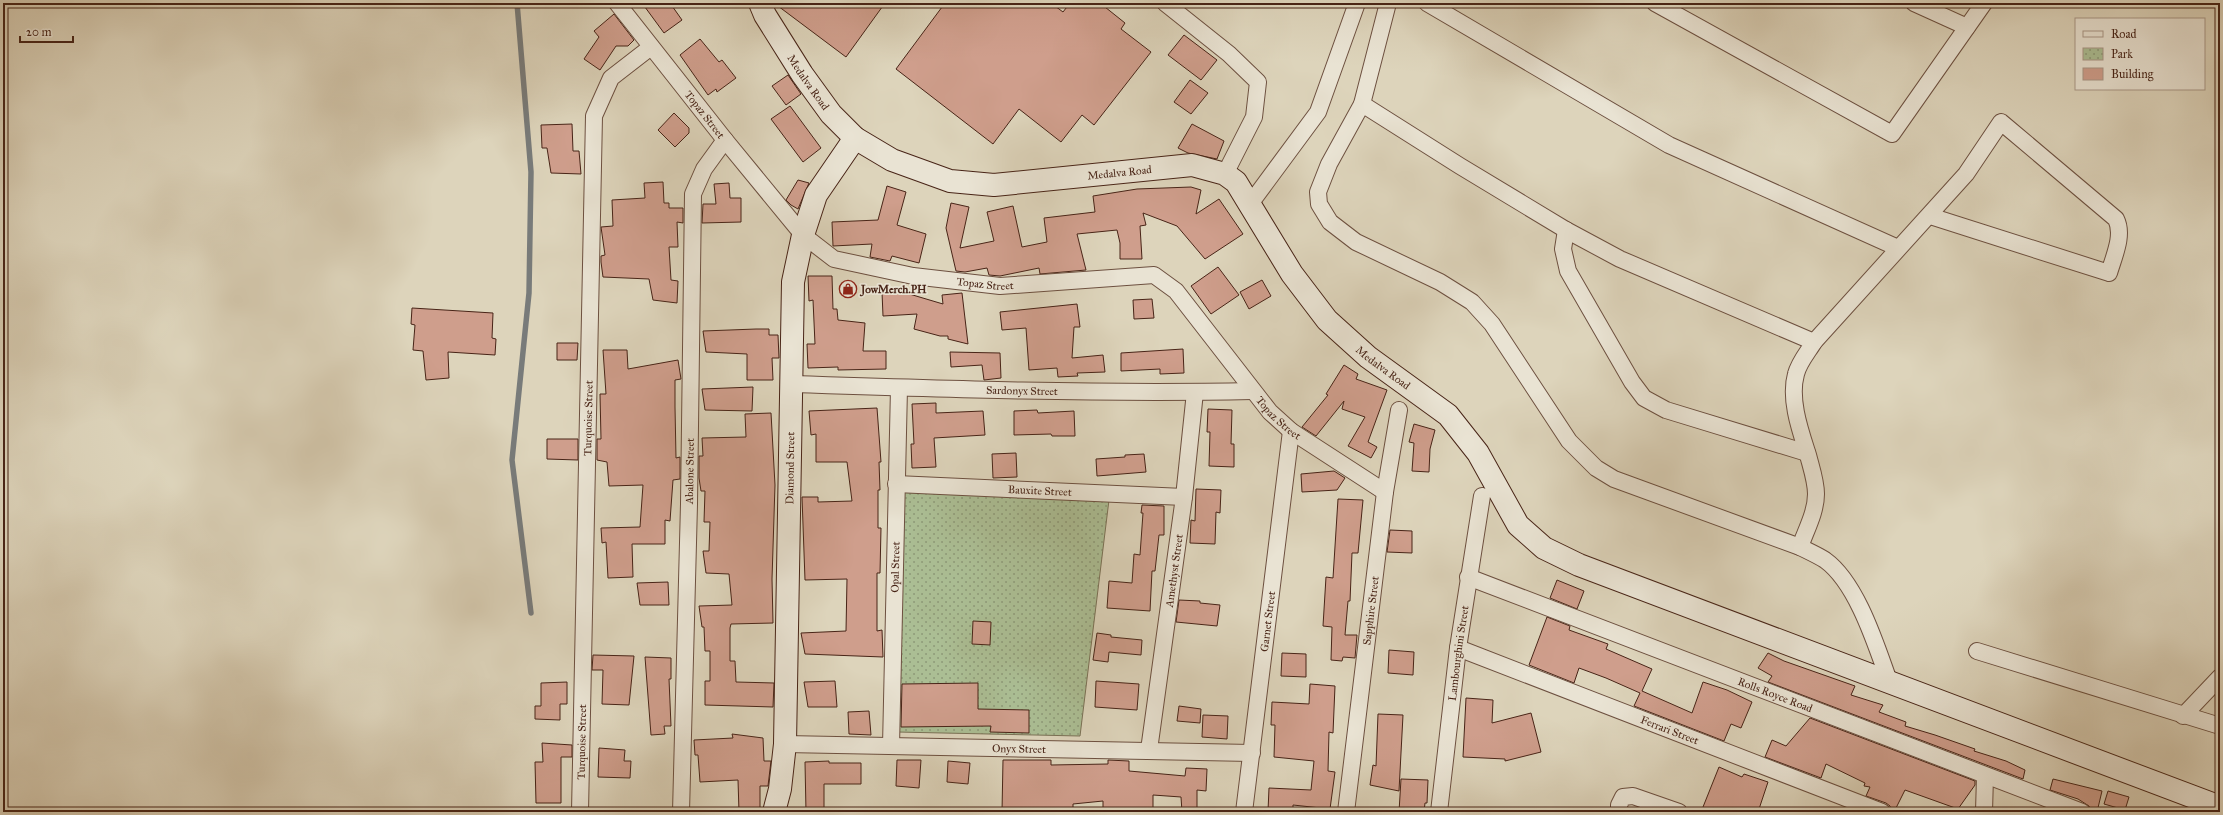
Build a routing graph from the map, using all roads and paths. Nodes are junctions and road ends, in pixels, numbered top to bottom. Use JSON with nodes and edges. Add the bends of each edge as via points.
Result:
{"nodes":[{"id":1,"x":617,"y":3,"type":"edge"},
{"id":2,"x":760,"y":3,"type":"edge"},
{"id":3,"x":1165,"y":3,"type":"edge"},
{"id":4,"x":1357,"y":3,"type":"edge"},
{"id":5,"x":1388,"y":3,"type":"edge"},
{"id":6,"x":1427,"y":3,"type":"edge"},
{"id":7,"x":1655,"y":3,"type":"edge"},
{"id":8,"x":1914,"y":3,"type":"edge"},
{"id":9,"x":1984,"y":3,"type":"edge"},
{"id":10,"x":1966,"y":28,"type":"junction"},
{"id":11,"x":651,"y":47,"type":"junction"},
{"id":12,"x":1362,"y":104,"type":"junction"},
{"id":13,"x":854,"y":138,"type":"junction"},
{"id":14,"x":725,"y":140,"type":"junction"},
{"id":15,"x":1225,"y":174,"type":"junction"},
{"id":16,"x":1250,"y":204,"type":"junction"},
{"id":17,"x":1930,"y":216,"type":"junction"},
{"id":18,"x":1566,"y":230,"type":"junction"},
{"id":19,"x":803,"y":235,"type":"junction"},
{"id":20,"x":1898,"y":248,"type":"junction"},
{"id":21,"x":1814,"y":342,"type":"junction"},
{"id":22,"x":792,"y":384,"type":"junction"},
{"id":23,"x":898,"y":388,"type":"junction"},
{"id":24,"x":1252,"y":390,"type":"junction"},
{"id":25,"x":1195,"y":392,"type":"junction"},
{"id":26,"x":1399,"y":410,"type":"dead end"},
{"id":27,"x":1291,"y":430,"type":"junction"},
{"id":28,"x":1807,"y":453,"type":"junction"},
{"id":29,"x":896,"y":484,"type":"junction"},
{"id":30,"x":1385,"y":492,"type":"junction"},
{"id":31,"x":1482,"y":496,"type":"dead end"},
{"id":32,"x":1184,"y":497,"type":"junction"},
{"id":33,"x":1800,"y":547,"type":"junction"},
{"id":34,"x":1468,"y":577,"type":"junction"},
{"id":35,"x":1458,"y":648,"type":"junction"},
{"id":36,"x":1977,"y":651,"type":"dead end"},
{"id":37,"x":2220,"y":677,"type":"edge"},
{"id":38,"x":1889,"y":681,"type":"junction"},
{"id":39,"x":2183,"y":716,"type":"junction"},
{"id":40,"x":2220,"y":726,"type":"edge"},
{"id":41,"x":785,"y":744,"type":"junction"},
{"id":42,"x":891,"y":746,"type":"junction"},
{"id":43,"x":1149,"y":750,"type":"junction"},
{"id":44,"x":1252,"y":753,"type":"junction"},
{"id":45,"x":1986,"y":776,"type":"junction"},
{"id":46,"x":2220,"y":807,"type":"edge"},
{"id":47,"x":580,"y":812,"type":"edge"},
{"id":48,"x":681,"y":812,"type":"edge"},
{"id":49,"x":774,"y":812,"type":"edge"},
{"id":50,"x":1244,"y":812,"type":"edge"},
{"id":51,"x":1346,"y":812,"type":"edge"},
{"id":52,"x":1439,"y":812,"type":"edge"},
{"id":53,"x":1619,"y":812,"type":"edge"},
{"id":54,"x":1679,"y":812,"type":"edge"},
{"id":55,"x":1882,"y":812,"type":"edge"},
{"id":56,"x":1984,"y":812,"type":"edge"},
{"id":57,"x":2082,"y":812,"type":"edge"}],
"edges":[{"from":1,"to":11,"type":"street","name":"Topaz Street"},
{"from":2,"to":13,"type":"street","name":"Medalva Road","via":[[802,74],[831,114]]},
{"from":3,"to":15,"type":"street","via":[[1229,54],[1258,82],[1254,117]]},
{"from":4,"to":16,"type":"street","via":[[1318,112]]},
{"from":5,"to":12,"type":"street"},
{"from":6,"to":20,"type":"street","via":[[1669,145]]},
{"from":7,"to":10,"type":"street","via":[[1892,134]]},
{"from":8,"to":10,"type":"street"},
{"from":9,"to":10,"type":"street"},
{"from":11,"to":14,"type":"street","name":"Topaz Street"},
{"from":11,"to":47,"type":"street","name":"Turquoise Street","via":[[611,78],[594,116]]},
{"from":12,"to":18,"type":"street"},
{"from":12,"to":33,"type":"street","via":[[1329,164],[1318,192],[1319,204],[1330,222],[1356,242],[1440,282],[1472,302],[1492,324],[1569,441],[1596,468],[1614,479]]},
{"from":13,"to":15,"type":"street","name":"Medalva Road","via":[[892,160],[950,181],[994,185],[1192,165]]},
{"from":13,"to":19,"type":"street","name":"Diamond Street","via":[[816,194]]},
{"from":14,"to":19,"type":"street","name":"Topaz Street"},
{"from":14,"to":48,"type":"street","name":"Abalone Street","via":[[704,169],[692,194],[689,504]]},
{"from":15,"to":16,"type":"street","name":"Medalva Road","via":[[1236,182]]},
{"from":16,"to":38,"type":"street","name":"Medalva Road","via":[[1292,274],[1327,320],[1368,357],[1448,415],[1478,453],[1518,525],[1544,548],[1579,565]]},
{"from":17,"to":17,"type":"street","via":[[1966,174],[2001,122],[2116,219],[2120,226],[2118,246],[2109,273]]},
{"from":17,"to":20,"type":"street"},
{"from":18,"to":21,"type":"street","via":[[1620,259]]},
{"from":18,"to":28,"type":"street","via":[[1563,249],[1568,271],[1644,398],[1666,410]]},
{"from":19,"to":22,"type":"street","name":"Diamond Street","via":[[793,282]]},
{"from":19,"to":24,"type":"street","name":"Topaz Street","via":[[834,259],[913,276],[986,285],[1154,275],[1176,291]]},
{"from":20,"to":21,"type":"street"},
{"from":21,"to":28,"type":"street","via":[[1796,373],[1794,387],[1796,412]]},
{"from":22,"to":23,"type":"street","name":"Sardonyx Street"},
{"from":22,"to":41,"type":"street","name":"Diamond Street"},
{"from":23,"to":25,"type":"street","name":"Sardonyx Street"},
{"from":23,"to":29,"type":"street","name":"Opal Street"},
{"from":24,"to":25,"type":"street","name":"Sardonyx Street"},
{"from":24,"to":27,"type":"street","name":"Topaz Street","via":[[1270,412]]},
{"from":25,"to":32,"type":"street","name":"Amethyst Street"},
{"from":26,"to":30,"type":"street","name":"Sapphire Street"},
{"from":27,"to":30,"type":"street","name":"Topaz Street"},
{"from":27,"to":44,"type":"street","name":"Garnet Street"},
{"from":28,"to":33,"type":"street","via":[[1816,494]]},
{"from":29,"to":32,"type":"street","name":"Bauxite Street"},
{"from":29,"to":42,"type":"street","name":"Opal Street"},
{"from":30,"to":51,"type":"street","name":"Sapphire Street"},
{"from":31,"to":34,"type":"street","name":"Lambourghini Street"},
{"from":32,"to":43,"type":"street","name":"Amethyst Street"},
{"from":33,"to":38,"type":"street","via":[[1825,560],[1843,578],[1866,621]]},
{"from":34,"to":35,"type":"street","name":"Lambourghini Street"},
{"from":34,"to":45,"type":"street","name":"Rolls Royce Road"},
{"from":35,"to":52,"type":"street","name":"Lambourghini Street"},
{"from":35,"to":55,"type":"street","name":"Ferrari Street"},
{"from":36,"to":39,"type":"street"},
{"from":37,"to":39,"type":"street"},
{"from":38,"to":46,"type":"street","name":"Medalva Road"},
{"from":39,"to":40,"type":"street"},
{"from":41,"to":42,"type":"street","name":"Onyx Street"},
{"from":41,"to":49,"type":"street","name":"Diamond Street","via":[[780,789]]},
{"from":42,"to":43,"type":"street","name":"Onyx Street"},
{"from":43,"to":44,"type":"street","name":"Onyx Street"},
{"from":44,"to":50,"type":"street","name":"Garnet Street"},
{"from":45,"to":56,"type":"street"},
{"from":45,"to":57,"type":"street","name":"Rolls Royce Road"},
{"from":53,"to":54,"type":"street","via":[[1623,797],[1633,796]]}]}
